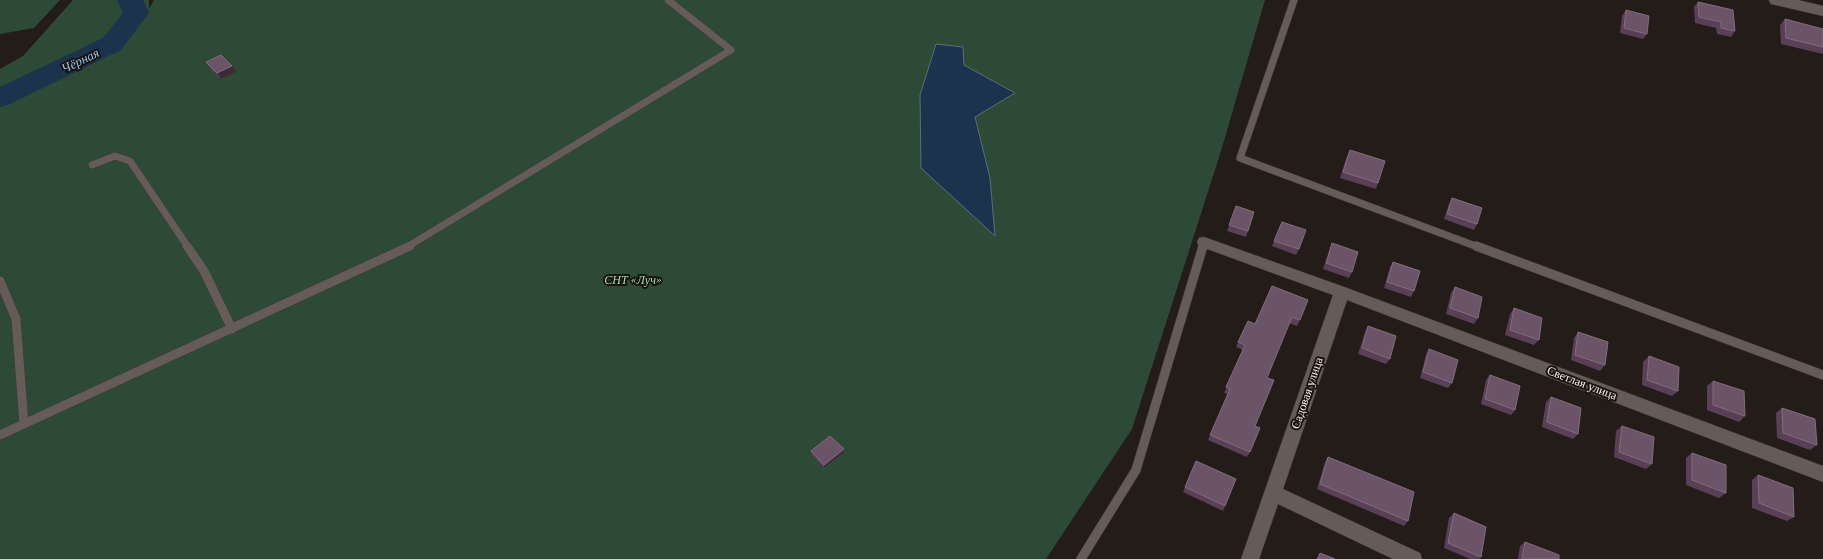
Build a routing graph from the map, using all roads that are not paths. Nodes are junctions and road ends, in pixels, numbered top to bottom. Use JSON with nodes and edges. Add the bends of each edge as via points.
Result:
{"nodes":[{"id":1,"x":668,"y":0,"type":"edge"},
{"id":2,"x":1294,"y":0,"type":"edge"},
{"id":3,"x":1777,"y":0,"type":"edge"},
{"id":4,"x":1823,"y":11,"type":"edge"},
{"id":5,"x":92,"y":165,"type":"dead end"},
{"id":6,"x":1204,"y":242,"type":"joint"},
{"id":7,"x":0,"y":281,"type":"edge"},
{"id":8,"x":1342,"y":292,"type":"junction"},
{"id":9,"x":232,"y":329,"type":"junction"},
{"id":10,"x":1823,"y":375,"type":"edge"},
{"id":11,"x":24,"y":424,"type":"junction"},
{"id":12,"x":0,"y":435,"type":"edge"},
{"id":13,"x":1823,"y":474,"type":"edge"},
{"id":14,"x":1273,"y":493,"type":"junction"},
{"id":15,"x":1082,"y":559,"type":"edge"},
{"id":16,"x":1250,"y":559,"type":"edge"},
{"id":17,"x":1414,"y":559,"type":"edge"}],
"edges":[{"from":1,"to":9,"type":"lane","via":[[731,50],[411,245]]},
{"from":2,"to":10,"type":"lane","via":[[1240,158]]},
{"from":3,"to":4,"type":"street"},
{"from":5,"to":9,"type":"lane","via":[[115,156],[130,161],[204,271]]},
{"from":6,"to":8,"type":"street","name":"Светлая улица"},
{"from":6,"to":15,"type":"lane","via":[[1136,470]]},
{"from":7,"to":11,"type":"lane","via":[[16,320]]},
{"from":8,"to":13,"type":"street","name":"Светлая улица"},
{"from":8,"to":14,"type":"street","name":"Садовая улица"},
{"from":9,"to":11,"type":"lane"},
{"from":11,"to":12,"type":"lane"},
{"from":14,"to":16,"type":"street","name":"Садовая улица"},
{"from":14,"to":17,"type":"street"}]}
